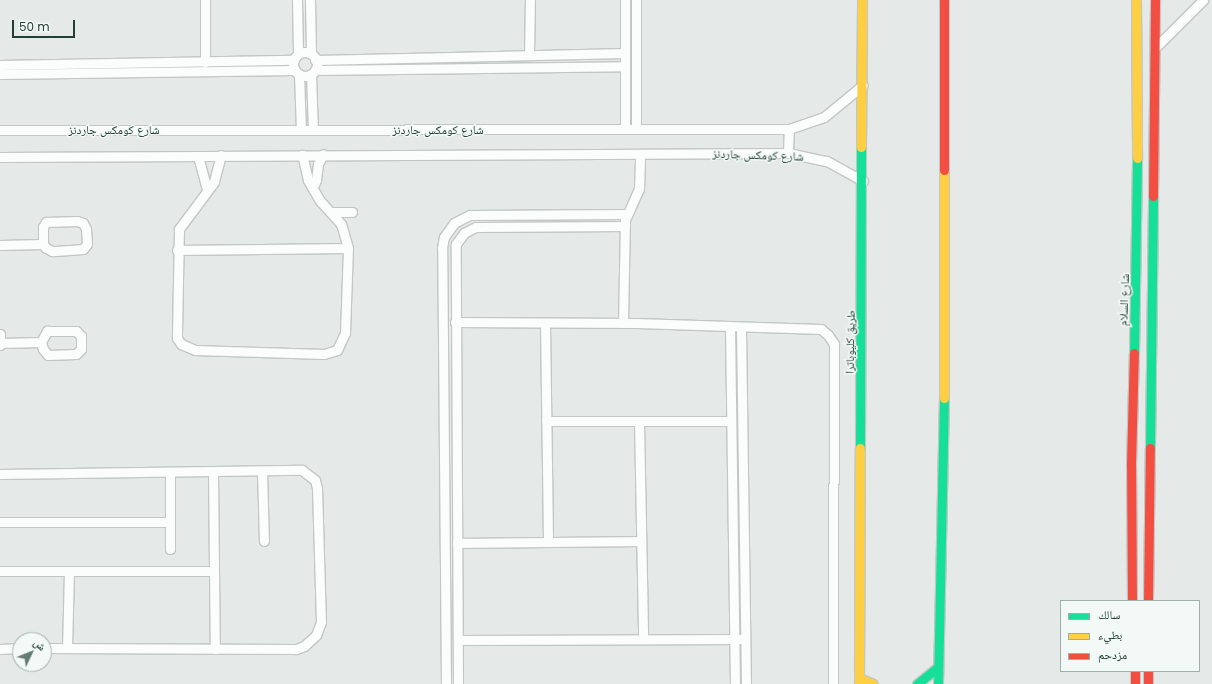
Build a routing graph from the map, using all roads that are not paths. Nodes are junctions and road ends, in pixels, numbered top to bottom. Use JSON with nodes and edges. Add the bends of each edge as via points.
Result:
{"nodes":[{"id":1,"x":205,"y":0,"type":"edge"},
{"id":2,"x":297,"y":0,"type":"edge"},
{"id":3,"x":310,"y":0,"type":"edge"},
{"id":4,"x":530,"y":0,"type":"edge"},
{"id":5,"x":625,"y":0,"type":"edge"},
{"id":6,"x":636,"y":0,"type":"edge"},
{"id":7,"x":862,"y":0,"type":"edge"},
{"id":8,"x":944,"y":0,"type":"edge"},
{"id":9,"x":1136,"y":0,"type":"edge"},
{"id":10,"x":1155,"y":0,"type":"edge"},
{"id":11,"x":1203,"y":0,"type":"edge"},
{"id":12,"x":1155,"y":48,"type":"junction"},
{"id":13,"x":625,"y":53,"type":"junction"},
{"id":14,"x":529,"y":55,"type":"junction"},
{"id":15,"x":313,"y":57,"type":"junction"},
{"id":16,"x":205,"y":62,"type":"junction"},
{"id":17,"x":0,"y":65,"type":"edge"},
{"id":18,"x":296,"y":65,"type":"junction"},
{"id":19,"x":625,"y":66,"type":"junction"},
{"id":20,"x":313,"y":72,"type":"junction"},
{"id":21,"x":0,"y":74,"type":"edge"},
{"id":22,"x":863,"y":85,"type":"junction"},
{"id":23,"x":624,"y":129,"type":"junction"},
{"id":24,"x":636,"y":129,"type":"junction"},
{"id":25,"x":789,"y":129,"type":"junction"},
{"id":26,"x":0,"y":130,"type":"edge"},
{"id":27,"x":301,"y":130,"type":"junction"},
{"id":28,"x":313,"y":130,"type":"junction"},
{"id":29,"x":788,"y":153,"type":"junction"},
{"id":30,"x":323,"y":154,"type":"junction"},
{"id":31,"x":640,"y":154,"type":"junction"},
{"id":32,"x":222,"y":155,"type":"junction"},
{"id":33,"x":302,"y":155,"type":"junction"},
{"id":34,"x":198,"y":156,"type":"junction"},
{"id":35,"x":0,"y":157,"type":"edge"},
{"id":36,"x":863,"y":181,"type":"junction"},
{"id":37,"x":312,"y":187,"type":"junction"},
{"id":38,"x":208,"y":189,"type":"junction"},
{"id":39,"x":331,"y":212,"type":"junction"},
{"id":40,"x":352,"y":212,"type":"dead end"},
{"id":41,"x":627,"y":214,"type":"junction"},
{"id":42,"x":625,"y":226,"type":"junction"},
{"id":43,"x":43,"y":244,"type":"junction"},
{"id":44,"x":0,"y":245,"type":"edge"},
{"id":45,"x":348,"y":248,"type":"junction"},
{"id":46,"x":177,"y":250,"type":"junction"},
{"id":47,"x":1137,"y":255,"type":"junction"},
{"id":48,"x":1150,"y":256,"type":"junction"},
{"id":49,"x":455,"y":322,"type":"junction"},
{"id":50,"x":545,"y":322,"type":"junction"},
{"id":51,"x":623,"y":323,"type":"junction"},
{"id":52,"x":730,"y":328,"type":"junction"},
{"id":53,"x":741,"y":328,"type":"junction"},
{"id":54,"x":0,"y":340,"type":"edge"},
{"id":55,"x":41,"y":342,"type":"dead end"},
{"id":56,"x":731,"y":409,"type":"junction"},
{"id":57,"x":742,"y":410,"type":"junction"},
{"id":58,"x":546,"y":421,"type":"junction"},
{"id":59,"x":639,"y":421,"type":"junction"},
{"id":60,"x":731,"y":421,"type":"junction"},
{"id":61,"x":262,"y":471,"type":"junction"},
{"id":62,"x":170,"y":472,"type":"junction"},
{"id":63,"x":213,"y":472,"type":"junction"},
{"id":64,"x":0,"y":474,"type":"edge"},
{"id":65,"x":0,"y":522,"type":"edge"},
{"id":66,"x":170,"y":522,"type":"junction"},
{"id":67,"x":264,"y":541,"type":"dead end"},
{"id":68,"x":641,"y":541,"type":"junction"},
{"id":69,"x":548,"y":542,"type":"junction"},
{"id":70,"x":457,"y":543,"type":"junction"},
{"id":71,"x":170,"y":549,"type":"dead end"},
{"id":72,"x":0,"y":570,"type":"edge"},
{"id":73,"x":69,"y":571,"type":"junction"},
{"id":74,"x":214,"y":571,"type":"junction"},
{"id":75,"x":1132,"y":600,"type":"edge"},
{"id":76,"x":1148,"y":600,"type":"edge"},
{"id":77,"x":643,"y":639,"type":"junction"},
{"id":78,"x":734,"y":639,"type":"junction"},
{"id":79,"x":746,"y":639,"type":"junction"},
{"id":80,"x":458,"y":640,"type":"junction"},
{"id":81,"x":12,"y":648,"type":"edge"},
{"id":82,"x":52,"y":648,"type":"edge"},
{"id":83,"x":67,"y":648,"type":"junction"},
{"id":84,"x":0,"y":649,"type":"edge"},
{"id":85,"x":216,"y":649,"type":"junction"},
{"id":86,"x":938,"y":667,"type":"junction"},
{"id":87,"x":1135,"y":672,"type":"edge"},
{"id":88,"x":1148,"y":672,"type":"edge"},
{"id":89,"x":859,"y":681,"type":"edge"},
{"id":90,"x":446,"y":684,"type":"edge"},
{"id":91,"x":458,"y":684,"type":"edge"},
{"id":92,"x":735,"y":684,"type":"edge"},
{"id":93,"x":746,"y":684,"type":"edge"},
{"id":94,"x":833,"y":684,"type":"edge"},
{"id":95,"x":873,"y":684,"type":"edge"},
{"id":96,"x":917,"y":684,"type":"edge"},
{"id":97,"x":938,"y":684,"type":"edge"},
{"id":98,"x":1135,"y":684,"type":"edge"},
{"id":99,"x":1148,"y":684,"type":"edge"}],
"edges":[{"from":1,"to":16,"type":"street"},
{"from":2,"to":18,"type":"street"},
{"from":3,"to":15,"type":"street"},
{"from":4,"to":14,"type":"street"},
{"from":5,"to":13,"type":"street"},
{"from":6,"to":24,"type":"street"},
{"from":7,"to":22,"type":"main road","name":"طريق كليوباترا"},
{"from":8,"to":86,"type":"main road","via":[[944,386]]},
{"from":9,"to":47,"type":"main road","name":"شارع السلام"},
{"from":10,"to":12,"type":"main road","name":"شارع السلام"},
{"from":11,"to":12,"type":"street"},
{"from":12,"to":48,"type":"main road","name":"شارع السلام"},
{"from":13,"to":14,"type":"street"},
{"from":13,"to":19,"type":"street"},
{"from":14,"to":15,"type":"street"},
{"from":15,"to":18,"type":"street"},
{"from":15,"to":20,"type":"street"},
{"from":16,"to":17,"type":"street"},
{"from":16,"to":18,"type":"street"},
{"from":18,"to":20,"type":"street"},
{"from":18,"to":21,"type":"street"},
{"from":18,"to":27,"type":"street"},
{"from":19,"to":20,"type":"street"},
{"from":19,"to":23,"type":"street"},
{"from":20,"to":28,"type":"street"},
{"from":22,"to":25,"type":"street","name":"شارع كومكس جاردنز","via":[[824,118]]},
{"from":22,"to":36,"type":"main road","name":"طريق كليوباترا"},
{"from":23,"to":24,"type":"street","name":"شارع كومكس جاردنز"},
{"from":23,"to":28,"type":"street","name":"شارع كومكس جاردنز"},
{"from":24,"to":25,"type":"street","name":"شارع كومكس جاردنز"},
{"from":25,"to":29,"type":"street"},
{"from":26,"to":27,"type":"street","name":"شارع كومكس جاردنز"},
{"from":27,"to":28,"type":"street","name":"شارع كومكس جاردنز"},
{"from":29,"to":31,"type":"street","name":"شارع كومكس جاردنز"},
{"from":29,"to":36,"type":"street","name":"شارع كومكس جاردنز","via":[[827,161]]},
{"from":30,"to":31,"type":"street","name":"شارع كومكس جاردنز"},
{"from":30,"to":33,"type":"street","name":"شارع كومكس جاردنز"},
{"from":30,"to":37,"type":"street"},
{"from":31,"to":41,"type":"street","via":[[639,188]]},
{"from":32,"to":33,"type":"street","name":"شارع كومكس جاردنز"},
{"from":32,"to":34,"type":"street","name":"شارع كومكس جاردنز"},
{"from":32,"to":38,"type":"street","via":[[214,182]]},
{"from":33,"to":37,"type":"street"},
{"from":34,"to":35,"type":"street","name":"شارع كومكس جاردنز"},
{"from":34,"to":38,"type":"street"},
{"from":36,"to":89,"type":"main road","name":"طريق كليوباترا","via":[[858,473]]},
{"from":37,"to":39,"type":"street","via":[[320,201]]},
{"from":38,"to":46,"type":"street","via":[[182,223]]},
{"from":39,"to":40,"type":"street"},
{"from":39,"to":45,"type":"street","via":[[341,224]]},
{"from":41,"to":42,"type":"street"},
{"from":41,"to":90,"type":"street","via":[[470,216],[454,222],[444,237],[442,248]]},
{"from":42,"to":49,"type":"street","via":[[470,229],[459,238],[454,250]]},
{"from":42,"to":51,"type":"street"},
{"from":43,"to":43,"type":"street","via":[[52,251],[81,250],[87,244],[85,226],[77,221],[46,222],[43,227]]},
{"from":43,"to":44,"type":"street"},
{"from":45,"to":46,"type":"street"},
{"from":45,"to":46,"type":"street","via":[[345,334],[337,350],[324,354],[195,350],[181,344],[175,333]]},
{"from":47,"to":48,"type":"main road"},
{"from":47,"to":75,"type":"main road","name":"شارع السلام","via":[[1131,464]]},
{"from":48,"to":76,"type":"main road","name":"شارع السلام"},
{"from":49,"to":50,"type":"street"},
{"from":49,"to":70,"type":"street"},
{"from":50,"to":51,"type":"street"},
{"from":50,"to":58,"type":"street"},
{"from":51,"to":52,"type":"street"},
{"from":52,"to":53,"type":"street"},
{"from":52,"to":56,"type":"street"},
{"from":53,"to":57,"type":"street"},
{"from":53,"to":94,"type":"street","via":[[821,329],[828,334],[834,344]]},
{"from":54,"to":55,"type":"street"},
{"from":56,"to":57,"type":"street"},
{"from":56,"to":60,"type":"street"},
{"from":57,"to":79,"type":"street"},
{"from":58,"to":59,"type":"street"},
{"from":58,"to":69,"type":"street"},
{"from":59,"to":60,"type":"street"},
{"from":59,"to":68,"type":"street"},
{"from":60,"to":78,"type":"street"},
{"from":61,"to":63,"type":"street"},
{"from":61,"to":67,"type":"street"},
{"from":61,"to":85,"type":"street","via":[[302,470],[314,480],[317,488],[320,627],[311,641],[296,649]]},
{"from":62,"to":63,"type":"street"},
{"from":62,"to":64,"type":"street"},
{"from":62,"to":66,"type":"street"},
{"from":63,"to":74,"type":"street"},
{"from":65,"to":66,"type":"street"},
{"from":66,"to":71,"type":"street"},
{"from":68,"to":69,"type":"street"},
{"from":68,"to":77,"type":"street"},
{"from":69,"to":70,"type":"street"},
{"from":70,"to":80,"type":"street"},
{"from":72,"to":73,"type":"street"},
{"from":73,"to":74,"type":"street"},
{"from":73,"to":83,"type":"street"},
{"from":74,"to":85,"type":"street"},
{"from":77,"to":78,"type":"street"},
{"from":77,"to":80,"type":"street"},
{"from":78,"to":79,"type":"street"},
{"from":78,"to":92,"type":"street"},
{"from":79,"to":93,"type":"street"},
{"from":80,"to":91,"type":"street"},
{"from":81,"to":84,"type":"street"},
{"from":82,"to":83,"type":"street"},
{"from":83,"to":85,"type":"street"},
{"from":86,"to":96,"type":"main road"},
{"from":86,"to":97,"type":"main road"},
{"from":87,"to":98,"type":"main road"},
{"from":88,"to":99,"type":"main road"},
{"from":89,"to":95,"type":"main road"}]}
